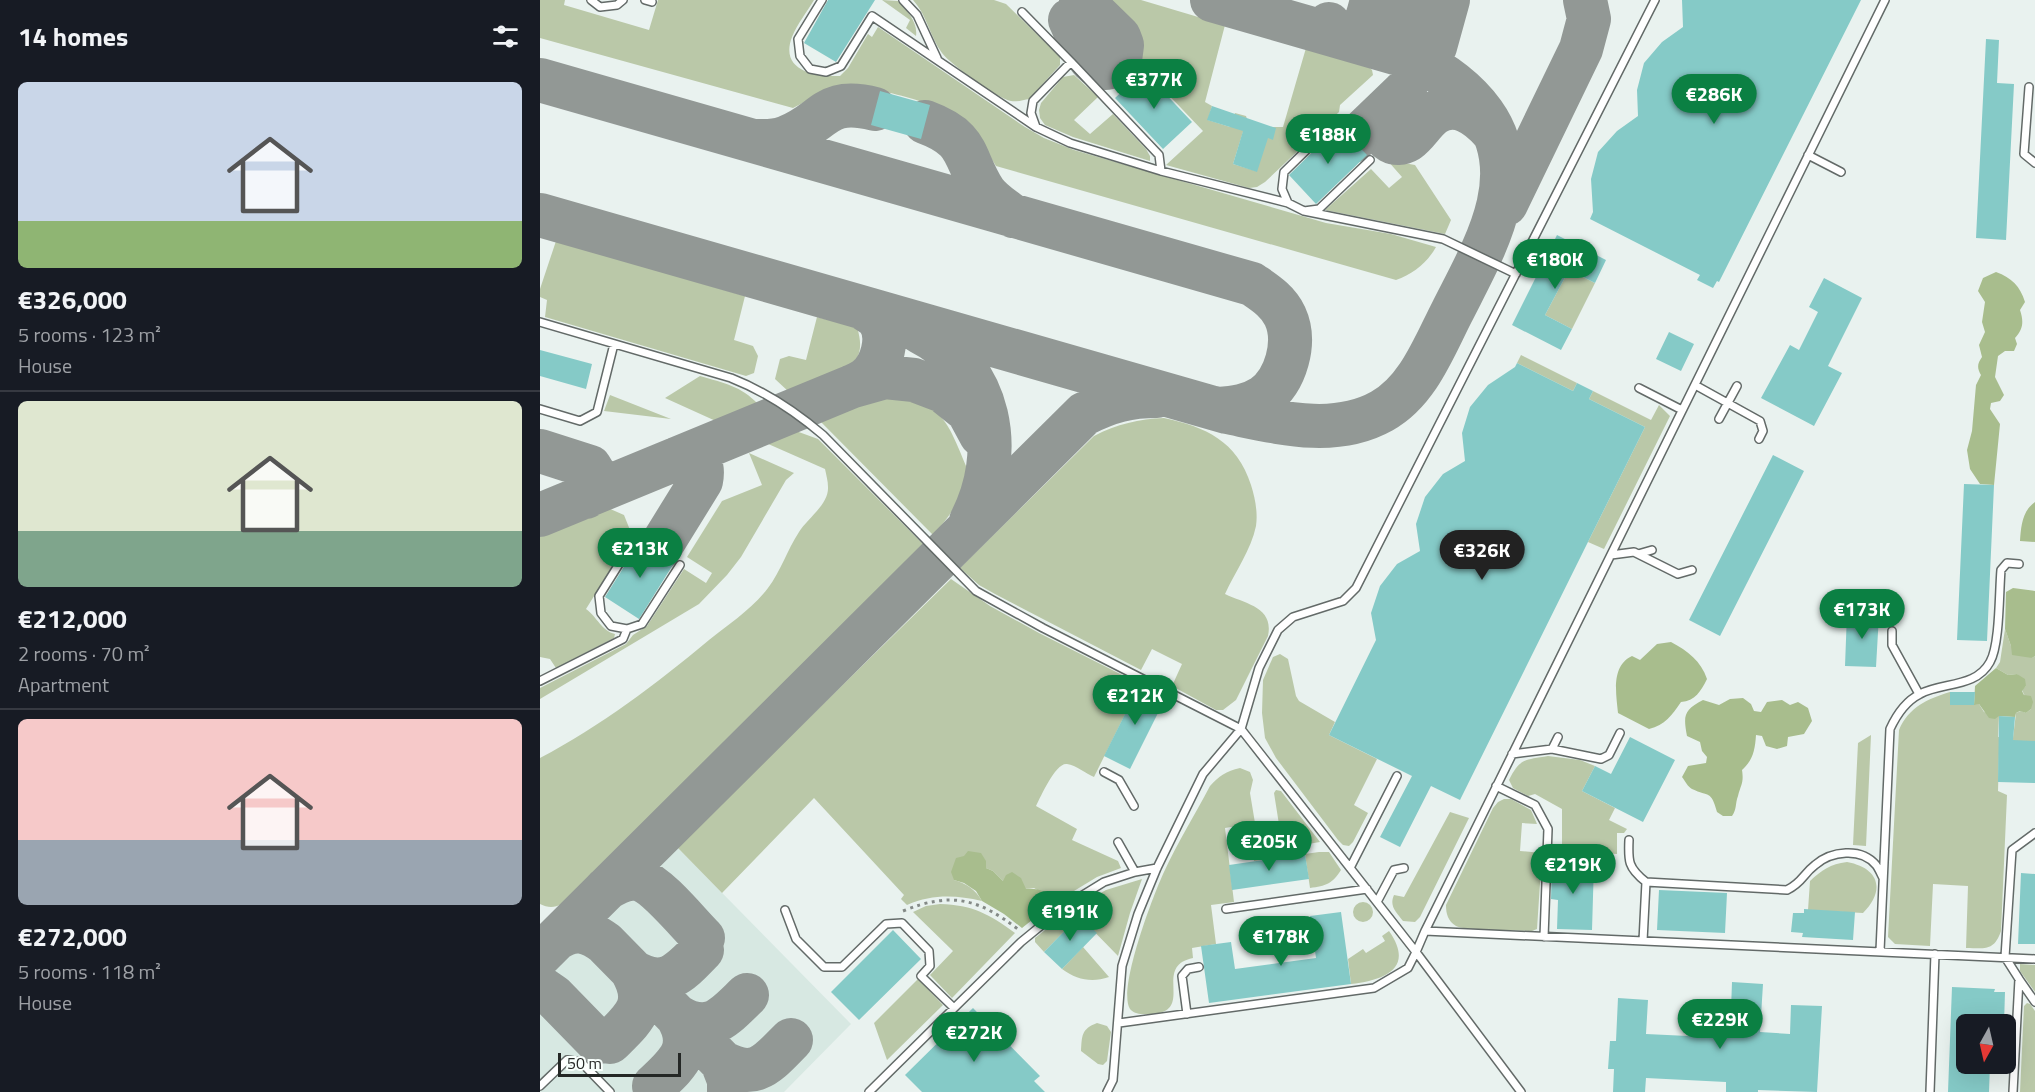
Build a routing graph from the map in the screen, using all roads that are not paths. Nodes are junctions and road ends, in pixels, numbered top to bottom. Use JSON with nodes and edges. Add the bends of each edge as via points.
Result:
{"nodes":[{"id":1,"x":591,"y":0,"type":"edge"},
{"id":2,"x":623,"y":0,"type":"edge"},
{"id":3,"x":822,"y":0,"type":"edge"},
{"id":4,"x":903,"y":0,"type":"edge"},
{"id":5,"x":1655,"y":0,"type":"edge"},
{"id":6,"x":1885,"y":0,"type":"edge"},
{"id":7,"x":1022,"y":12,"type":"dead end"},
{"id":8,"x":938,"y":61,"type":"junction"},
{"id":9,"x":1071,"y":62,"type":"junction"},
{"id":10,"x":2028,"y":87,"type":"dead end"},
{"id":11,"x":1334,"y":123,"type":"dead end"},
{"id":12,"x":1036,"y":127,"type":"junction"},
{"id":13,"x":1808,"y":156,"type":"junction"},
{"id":14,"x":1370,"y":160,"type":"dead end"},
{"id":15,"x":2035,"y":162,"type":"edge"},
{"id":16,"x":1161,"y":171,"type":"junction"},
{"id":17,"x":1841,"y":172,"type":"dead end"},
{"id":18,"x":1288,"y":203,"type":"junction"},
{"id":19,"x":1304,"y":211,"type":"junction"},
{"id":20,"x":1516,"y":274,"type":"junction"},
{"id":21,"x":540,"y":322,"type":"edge"},
{"id":22,"x":614,"y":344,"type":"junction"},
{"id":23,"x":1695,"y":385,"type":"junction"},
{"id":24,"x":1737,"y":386,"type":"dead end"},
{"id":25,"x":1639,"y":388,"type":"dead end"},
{"id":26,"x":1728,"y":403,"type":"junction"},
{"id":27,"x":540,"y":409,"type":"edge"},
{"id":28,"x":1682,"y":410,"type":"junction"},
{"id":29,"x":1719,"y":419,"type":"dead end"},
{"id":30,"x":1759,"y":438,"type":"dead end"},
{"id":31,"x":636,"y":537,"type":"dead end"},
{"id":32,"x":1652,"y":550,"type":"dead end"},
{"id":33,"x":1638,"y":554,"type":"junction"},
{"id":34,"x":1611,"y":555,"type":"junction"},
{"id":35,"x":680,"y":564,"type":"dead end"},
{"id":36,"x":2019,"y":564,"type":"dead end"},
{"id":37,"x":1692,"y":570,"type":"dead end"},
{"id":38,"x":627,"y":629,"type":"junction"},
{"id":39,"x":1892,"y":631,"type":"dead end"},
{"id":40,"x":540,"y":681,"type":"edge"},
{"id":41,"x":1919,"y":694,"type":"junction"},
{"id":42,"x":1241,"y":729,"type":"junction"},
{"id":43,"x":1620,"y":733,"type":"dead end"},
{"id":44,"x":1558,"y":737,"type":"dead end"},
{"id":45,"x":1552,"y":748,"type":"junction"},
{"id":46,"x":1512,"y":754,"type":"junction"},
{"id":47,"x":1104,"y":772,"type":"dead end"},
{"id":48,"x":1397,"y":776,"type":"dead end"},
{"id":49,"x":1496,"y":786,"type":"junction"},
{"id":50,"x":1134,"y":806,"type":"dead end"},
{"id":51,"x":2035,"y":833,"type":"edge"},
{"id":52,"x":1629,"y":840,"type":"dead end"},
{"id":53,"x":1118,"y":842,"type":"dead end"},
{"id":54,"x":1157,"y":868,"type":"junction"},
{"id":55,"x":1350,"y":868,"type":"junction"},
{"id":56,"x":1404,"y":868,"type":"dead end"},
{"id":57,"x":1134,"y":872,"type":"junction"},
{"id":58,"x":1883,"y":878,"type":"junction"},
{"id":59,"x":1646,"y":882,"type":"junction"},
{"id":60,"x":1367,"y":889,"type":"junction"},
{"id":61,"x":1377,"y":902,"type":"junction"},
{"id":62,"x":1226,"y":909,"type":"dead end"},
{"id":63,"x":785,"y":910,"type":"dead end"},
{"id":64,"x":1425,"y":931,"type":"junction"},
{"id":65,"x":1544,"y":937,"type":"junction"},
{"id":66,"x":1643,"y":941,"type":"junction"},
{"id":67,"x":1880,"y":951,"type":"junction"},
{"id":68,"x":1416,"y":952,"type":"junction"},
{"id":69,"x":1935,"y":954,"type":"junction"},
{"id":70,"x":2005,"y":957,"type":"junction"},
{"id":71,"x":2035,"y":959,"type":"edge"},
{"id":72,"x":1199,"y":967,"type":"dead end"},
{"id":73,"x":2019,"y":979,"type":"junction"},
{"id":74,"x":2035,"y":1002,"type":"edge"},
{"id":75,"x":954,"y":1008,"type":"junction"},
{"id":76,"x":1187,"y":1014,"type":"junction"},
{"id":77,"x":1119,"y":1023,"type":"junction"},
{"id":78,"x":1113,"y":1080,"type":"junction"},
{"id":79,"x":540,"y":1086,"type":"edge"},
{"id":80,"x":610,"y":1092,"type":"edge"},
{"id":81,"x":869,"y":1092,"type":"edge"},
{"id":82,"x":1107,"y":1092,"type":"edge"},
{"id":83,"x":1114,"y":1092,"type":"edge"},
{"id":84,"x":1521,"y":1092,"type":"edge"},
{"id":85,"x":1930,"y":1092,"type":"edge"},
{"id":86,"x":2013,"y":1092,"type":"edge"}],
"edges":[{"from":1,"to":2,"type":"lane","via":[[600,7],[617,5]]},
{"from":3,"to":8,"type":"lane","via":[[798,39],[800,56],[810,69],[826,72],[841,66],[872,16]]},
{"from":4,"to":8,"type":"lane","via":[[917,15]]},
{"from":5,"to":20,"type":"lane"},
{"from":6,"to":13,"type":"lane"},
{"from":7,"to":9,"type":"lane"},
{"from":8,"to":12,"type":"lane"},
{"from":9,"to":12,"type":"lane","via":[[1034,100],[1031,113]]},
{"from":9,"to":16,"type":"lane","via":[[1159,154]]},
{"from":10,"to":15,"type":"lane","via":[[2024,154]]},
{"from":11,"to":18,"type":"lane","via":[[1284,172],[1282,189]]},
{"from":12,"to":16,"type":"lane","via":[[1070,143]]},
{"from":13,"to":17,"type":"lane"},
{"from":13,"to":23,"type":"lane"},
{"from":14,"to":19,"type":"lane","via":[[1319,209]]},
{"from":16,"to":18,"type":"lane"},
{"from":18,"to":19,"type":"lane"},
{"from":19,"to":20,"type":"lane","via":[[1443,239]]},
{"from":20,"to":42,"type":"lane","via":[[1356,588],[1343,601],[1293,617],[1278,630],[1259,668]]},
{"from":21,"to":22,"type":"lane"},
{"from":22,"to":27,"type":"lane","via":[[597,412],[580,422]]},
{"from":22,"to":42,"type":"lane","via":[[751,386],[823,435],[976,591]]},
{"from":23,"to":26,"type":"lane"},
{"from":23,"to":28,"type":"lane"},
{"from":24,"to":26,"type":"lane"},
{"from":25,"to":28,"type":"lane"},
{"from":26,"to":29,"type":"lane"},
{"from":26,"to":30,"type":"lane","via":[[1760,421],[1763,430]]},
{"from":28,"to":34,"type":"lane"},
{"from":31,"to":38,"type":"lane","via":[[599,596],[601,613],[611,626]]},
{"from":32,"to":33,"type":"lane"},
{"from":33,"to":34,"type":"lane"},
{"from":33,"to":37,"type":"lane","via":[[1678,574]]},
{"from":34,"to":46,"type":"lane"},
{"from":35,"to":38,"type":"lane","via":[[642,624]]},
{"from":36,"to":41,"type":"lane","via":[[2007,563],[2001,570],[1991,662],[1978,677]]},
{"from":38,"to":40,"type":"lane","via":[[623,639]]},
{"from":39,"to":41,"type":"lane","via":[[1892,645]]},
{"from":41,"to":58,"type":"lane","via":[[1897,714],[1890,729]]},
{"from":42,"to":54,"type":"lane","via":[[1203,774]]},
{"from":42,"to":55,"type":"lane"},
{"from":43,"to":45,"type":"lane","via":[[1609,755],[1601,759]]},
{"from":44,"to":45,"type":"lane"},
{"from":45,"to":46,"type":"lane"},
{"from":46,"to":49,"type":"lane"},
{"from":47,"to":50,"type":"lane","via":[[1119,780]]},
{"from":48,"to":55,"type":"lane"},
{"from":49,"to":64,"type":"lane"},
{"from":49,"to":65,"type":"lane","via":[[1535,806],[1548,829]]},
{"from":51,"to":70,"type":"lane","via":[[2012,850]]},
{"from":52,"to":59,"type":"lane","via":[[1628,860]]},
{"from":53,"to":57,"type":"lane"},
{"from":54,"to":57,"type":"lane"},
{"from":54,"to":77,"type":"lane","via":[[1122,966]]},
{"from":55,"to":60,"type":"lane"},
{"from":56,"to":61,"type":"lane","via":[[1394,870]]},
{"from":57,"to":75,"type":"lane","via":[[1104,882],[1065,906]]},
{"from":58,"to":59,"type":"lane","via":[[1875,864],[1863,855],[1846,852],[1817,863],[1799,884],[1787,890]]},
{"from":58,"to":67,"type":"lane"},
{"from":59,"to":66,"type":"lane"},
{"from":60,"to":61,"type":"lane"},
{"from":60,"to":62,"type":"lane"},
{"from":61,"to":68,"type":"lane"},
{"from":63,"to":75,"type":"lane","via":[[796,939],[824,967],[842,967],[886,924],[902,923],[929,951],[930,966],[921,976]]},
{"from":64,"to":65,"type":"lane"},
{"from":64,"to":68,"type":"lane"},
{"from":65,"to":66,"type":"lane"},
{"from":66,"to":67,"type":"lane"},
{"from":67,"to":69,"type":"lane"},
{"from":68,"to":76,"type":"lane","via":[[1408,968],[1374,988]]},
{"from":68,"to":84,"type":"lane"},
{"from":69,"to":70,"type":"lane"},
{"from":69,"to":85,"type":"lane"},
{"from":70,"to":71,"type":"lane"},
{"from":70,"to":73,"type":"lane"},
{"from":72,"to":76,"type":"lane","via":[[1188,969],[1182,976]]},
{"from":73,"to":74,"type":"lane"},
{"from":73,"to":86,"type":"lane"},
{"from":75,"to":81,"type":"lane"},
{"from":76,"to":77,"type":"lane"},
{"from":77,"to":78,"type":"lane"},
{"from":78,"to":82,"type":"lane"},
{"from":78,"to":83,"type":"lane"},
{"from":79,"to":80,"type":"lane","via":[[567,1060],[581,1062]]}]}
